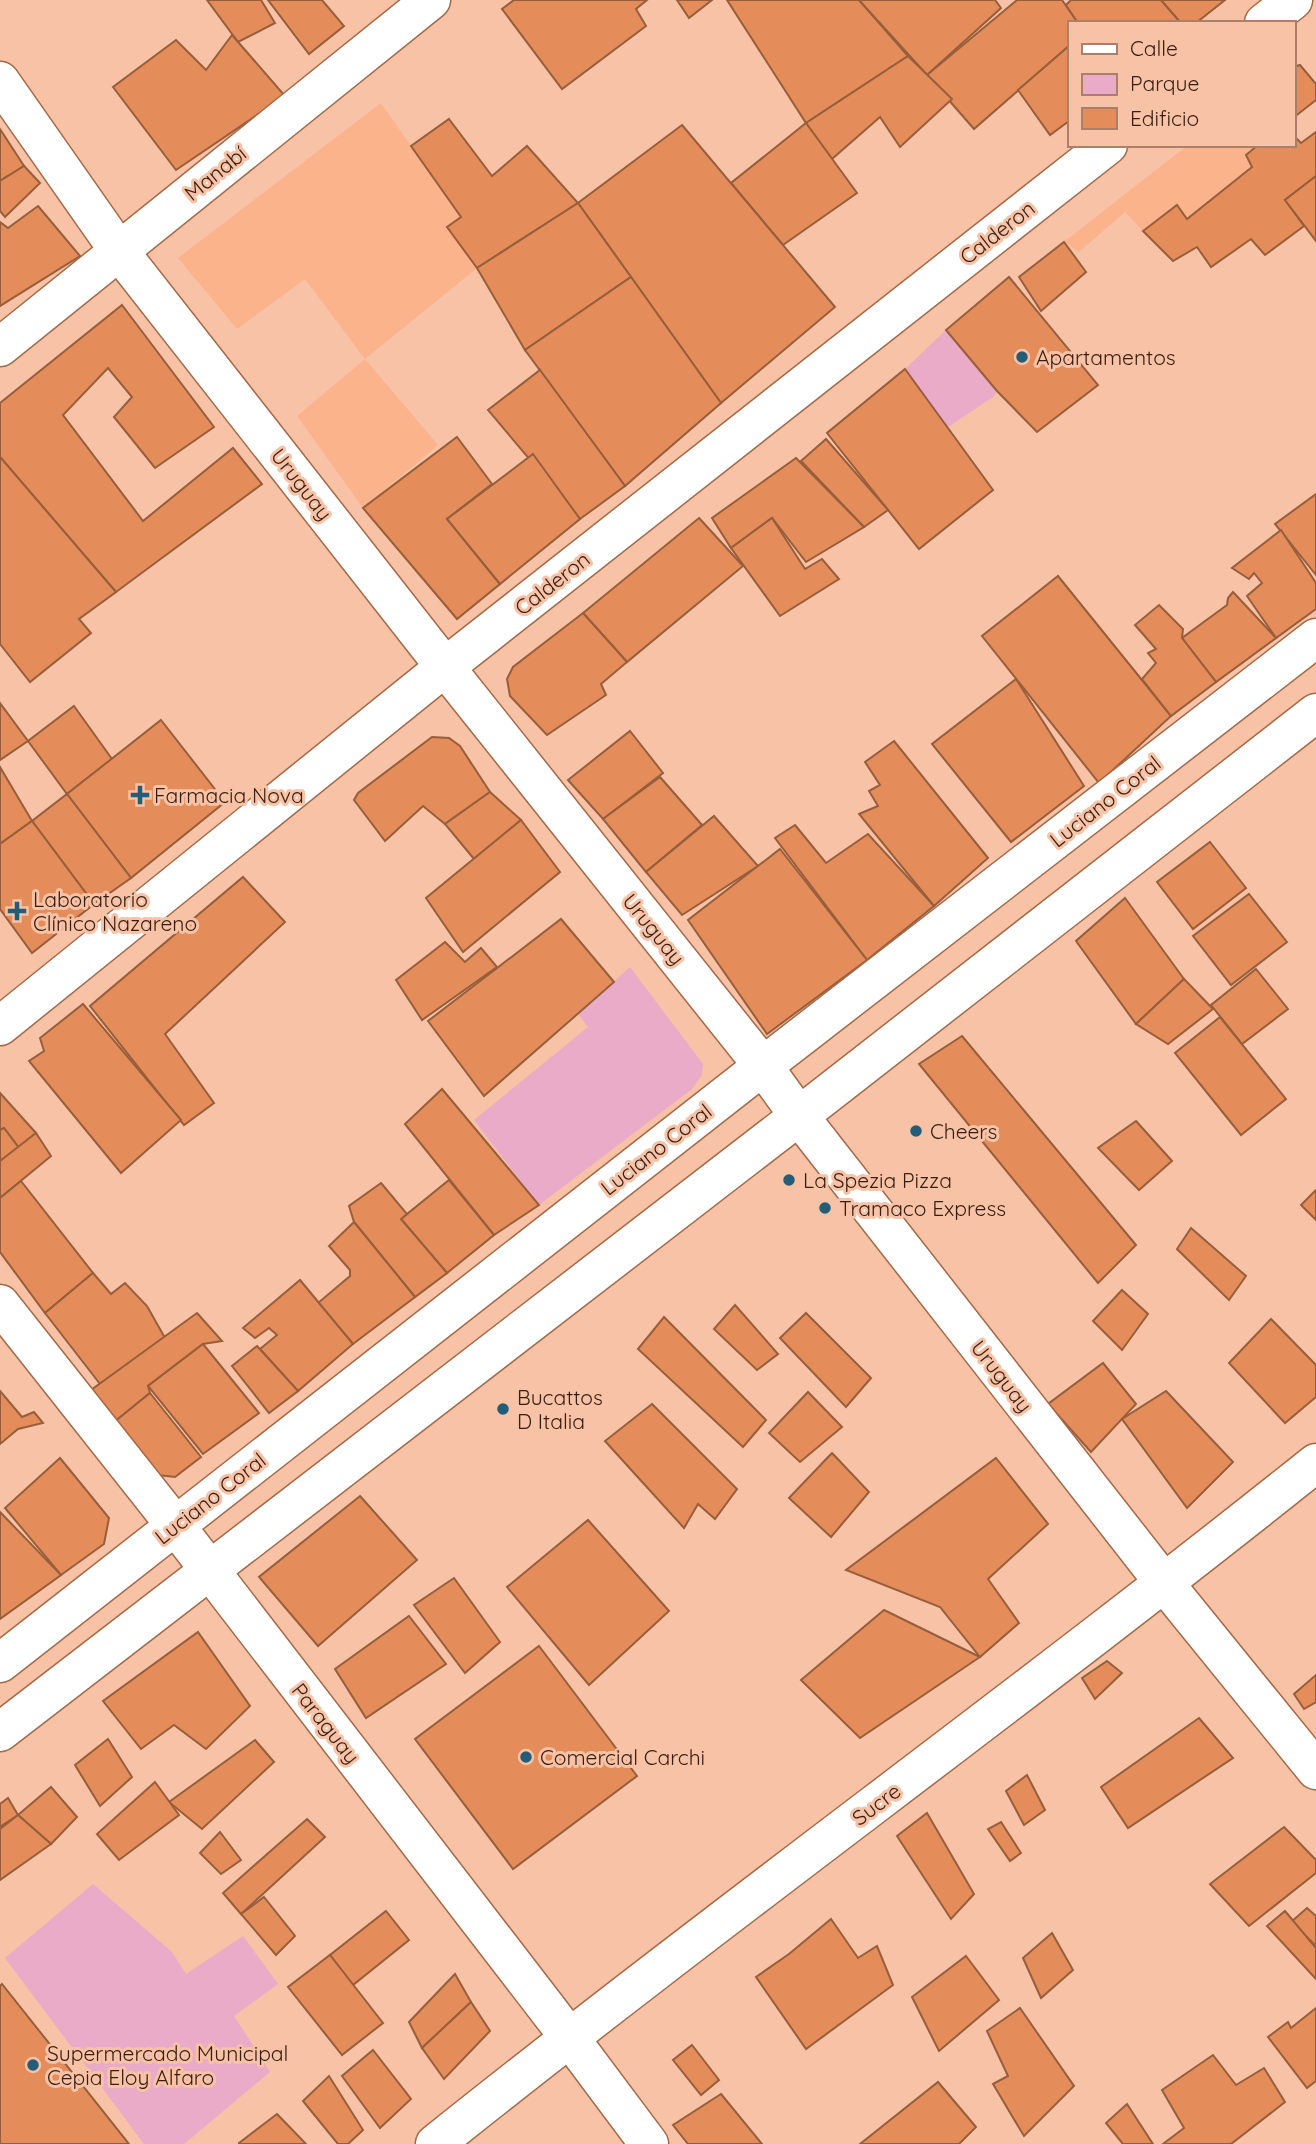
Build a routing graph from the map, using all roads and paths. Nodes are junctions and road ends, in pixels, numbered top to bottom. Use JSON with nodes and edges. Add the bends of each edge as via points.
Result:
{"nodes":[{"id":1,"x":431,"y":0,"type":"edge"},
{"id":2,"x":1293,"y":0,"type":"edge"},
{"id":3,"x":1302,"y":0,"type":"edge"},
{"id":4,"x":1316,"y":20,"type":"edge"},
{"id":5,"x":1267,"y":21,"type":"edge"},
{"id":6,"x":0,"y":80,"type":"edge"},
{"id":7,"x":1105,"y":147,"type":"edge"},
{"id":8,"x":119,"y":251,"type":"junction"},
{"id":9,"x":0,"y":347,"type":"edge"},
{"id":10,"x":1316,"y":638,"type":"edge"},
{"id":11,"x":445,"y":667,"type":"junction"},
{"id":12,"x":1316,"y":712,"type":"edge"},
{"id":13,"x":0,"y":1026,"type":"edge"},
{"id":14,"x":763,"y":1066,"type":"junction"},
{"id":15,"x":799,"y":1116,"type":"junction"},
{"id":16,"x":0,"y":1304,"type":"edge"},
{"id":17,"x":1316,"y":1463,"type":"edge"},
{"id":18,"x":175,"y":1525,"type":"junction"},
{"id":19,"x":208,"y":1570,"type":"junction"},
{"id":20,"x":1165,"y":1584,"type":"junction"},
{"id":21,"x":0,"y":1663,"type":"edge"},
{"id":22,"x":0,"y":1732,"type":"edge"},
{"id":23,"x":1316,"y":1770,"type":"edge"},
{"id":24,"x":569,"y":2037,"type":"junction"},
{"id":25,"x":435,"y":2144,"type":"edge"},
{"id":26,"x":649,"y":2144,"type":"edge"}],
"edges":[{"from":1,"to":8,"type":"street","name":"Manabí"},
{"from":2,"to":5,"type":"street"},
{"from":3,"to":4,"type":"street"},
{"from":6,"to":8,"type":"street","name":"Uruguay"},
{"from":7,"to":11,"type":"street","name":"Calderon"},
{"from":8,"to":9,"type":"street","name":"Manabí"},
{"from":8,"to":11,"type":"street","name":"Uruguay"},
{"from":10,"to":14,"type":"street","name":"Luciano Coral"},
{"from":11,"to":13,"type":"street","name":"Calderon"},
{"from":11,"to":14,"type":"street","name":"Uruguay"},
{"from":12,"to":15,"type":"street"},
{"from":14,"to":15,"type":"street","name":"Uruguay"},
{"from":14,"to":18,"type":"street","name":"Luciano Coral"},
{"from":15,"to":19,"type":"street"},
{"from":15,"to":20,"type":"street","name":"Uruguay"},
{"from":16,"to":18,"type":"street","name":"Paraguay"},
{"from":17,"to":20,"type":"street","name":"Sucre"},
{"from":18,"to":19,"type":"street","name":"Paraguay"},
{"from":18,"to":21,"type":"street","name":"Luciano Coral"},
{"from":19,"to":22,"type":"street"},
{"from":19,"to":24,"type":"street","name":"Paraguay"},
{"from":20,"to":23,"type":"street","name":"Uruguay"},
{"from":20,"to":24,"type":"street","name":"Sucre"},
{"from":24,"to":25,"type":"street","name":"Sucre"},
{"from":24,"to":26,"type":"street","name":"Paraguay"}]}
